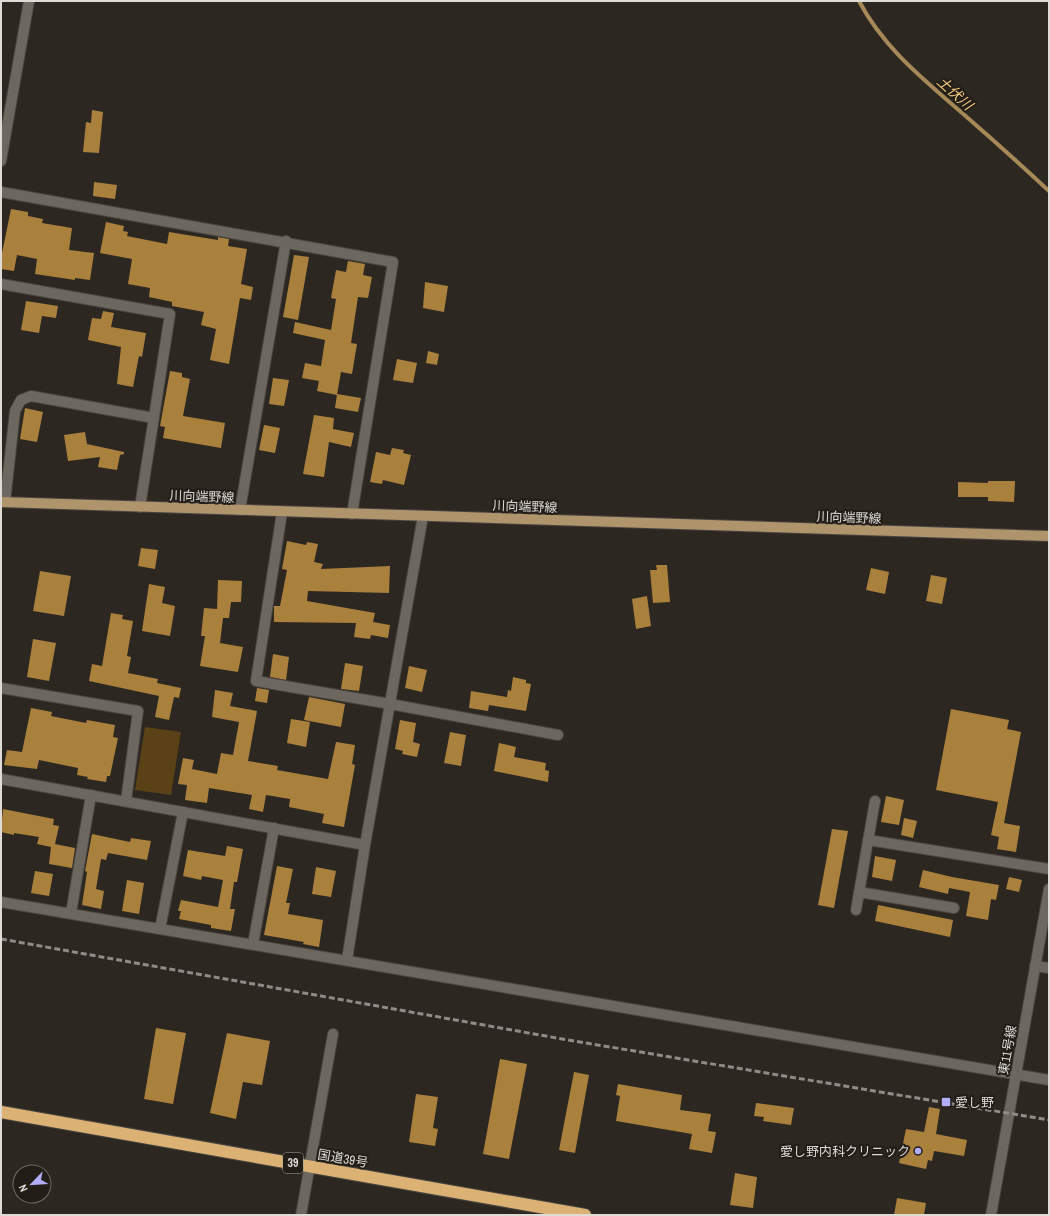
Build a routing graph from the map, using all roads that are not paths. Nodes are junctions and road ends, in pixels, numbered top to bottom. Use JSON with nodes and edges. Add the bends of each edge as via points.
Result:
{"nodes":[{"id":1,"x":29,"y":1,"type":"edge"},
{"id":2,"x":1,"y":161,"type":"edge"},
{"id":3,"x":1,"y":192,"type":"edge"},
{"id":4,"x":286,"y":242,"type":"junction"},
{"id":5,"x":1,"y":284,"type":"edge"},
{"id":6,"x":154,"y":418,"type":"junction"},
{"id":7,"x":3,"y":502,"type":"edge"},
{"id":8,"x":140,"y":507,"type":"junction"},
{"id":9,"x":240,"y":510,"type":"junction"},
{"id":10,"x":282,"y":512,"type":"junction"},
{"id":11,"x":352,"y":514,"type":"junction"},
{"id":12,"x":423,"y":516,"type":"junction"},
{"id":13,"x":1049,"y":536,"type":"edge"},
{"id":14,"x":1,"y":688,"type":"edge"},
{"id":15,"x":390,"y":704,"type":"junction"},
{"id":16,"x":558,"y":735,"type":"dead end"},
{"id":17,"x":1,"y":779,"type":"edge"},
{"id":18,"x":91,"y":795,"type":"junction"},
{"id":19,"x":126,"y":801,"type":"junction"},
{"id":20,"x":874,"y":801,"type":"dead end"},
{"id":21,"x":183,"y":812,"type":"junction"},
{"id":22,"x":274,"y":828,"type":"junction"},
{"id":23,"x":868,"y":840,"type":"junction"},
{"id":24,"x":366,"y":845,"type":"junction"},
{"id":25,"x":1049,"y":869,"type":"edge"},
{"id":26,"x":1049,"y":889,"type":"edge"},
{"id":27,"x":859,"y":892,"type":"junction"},
{"id":28,"x":1,"y":902,"type":"edge"},
{"id":29,"x":954,"y":908,"type":"dead end"},
{"id":30,"x":856,"y":910,"type":"dead end"},
{"id":31,"x":71,"y":913,"type":"junction"},
{"id":32,"x":160,"y":929,"type":"junction"},
{"id":33,"x":253,"y":944,"type":"junction"},
{"id":34,"x":347,"y":960,"type":"junction"},
{"id":35,"x":1035,"y":966,"type":"junction"},
{"id":36,"x":1049,"y":968,"type":"edge"},
{"id":37,"x":333,"y":1034,"type":"dead end"},
{"id":38,"x":1016,"y":1074,"type":"junction"},
{"id":39,"x":1049,"y":1080,"type":"edge"},
{"id":40,"x":1,"y":1112,"type":"edge"},
{"id":41,"x":310,"y":1166,"type":"junction"},
{"id":42,"x":552,"y":1212,"type":"edge"},
{"id":43,"x":301,"y":1215,"type":"edge"},
{"id":44,"x":585,"y":1215,"type":"edge"},
{"id":45,"x":991,"y":1215,"type":"edge"}],
"edges":[{"from":1,"to":2,"type":"street"},
{"from":3,"to":4,"type":"street"},
{"from":4,"to":9,"type":"street"},
{"from":4,"to":11,"type":"street","via":[[393,262]]},
{"from":5,"to":6,"type":"street","via":[[170,314]]},
{"from":6,"to":7,"type":"street","via":[[30,396],[21,400],[15,411]]},
{"from":6,"to":8,"type":"street"},
{"from":7,"to":8,"type":"main road","name":"川向端野線"},
{"from":8,"to":9,"type":"main road","name":"川向端野線"},
{"from":9,"to":10,"type":"main road","name":"川向端野線"},
{"from":10,"to":11,"type":"main road","name":"川向端野線"},
{"from":10,"to":15,"type":"street","via":[[256,681]]},
{"from":11,"to":12,"type":"main road","name":"川向端野線"},
{"from":12,"to":13,"type":"main road","name":"川向端野線"},
{"from":12,"to":15,"type":"street"},
{"from":14,"to":19,"type":"street","via":[[138,711]]},
{"from":15,"to":16,"type":"street"},
{"from":15,"to":24,"type":"street"},
{"from":17,"to":18,"type":"street"},
{"from":18,"to":19,"type":"street"},
{"from":18,"to":31,"type":"street"},
{"from":19,"to":21,"type":"street"},
{"from":20,"to":23,"type":"street"},
{"from":21,"to":22,"type":"street"},
{"from":21,"to":32,"type":"street"},
{"from":22,"to":24,"type":"street"},
{"from":22,"to":33,"type":"street"},
{"from":23,"to":25,"type":"street"},
{"from":23,"to":27,"type":"street"},
{"from":24,"to":34,"type":"street"},
{"from":26,"to":35,"type":"street","name":"東11号線"},
{"from":27,"to":29,"type":"street"},
{"from":27,"to":30,"type":"street"},
{"from":28,"to":31,"type":"street"},
{"from":31,"to":32,"type":"street"},
{"from":32,"to":33,"type":"street"},
{"from":33,"to":34,"type":"street"},
{"from":34,"to":38,"type":"street"},
{"from":35,"to":36,"type":"street"},
{"from":35,"to":38,"type":"street","name":"東11号線"},
{"from":37,"to":41,"type":"street"},
{"from":38,"to":39,"type":"street"},
{"from":38,"to":45,"type":"street","name":"東11号線"},
{"from":40,"to":41,"type":"highway","name":"国道39号","number":"39"},
{"from":41,"to":42,"type":"highway","name":"国道39号","number":"39"},
{"from":41,"to":43,"type":"street"},
{"from":42,"to":44,"type":"highway","name":"国道39号","number":"39"}]}
